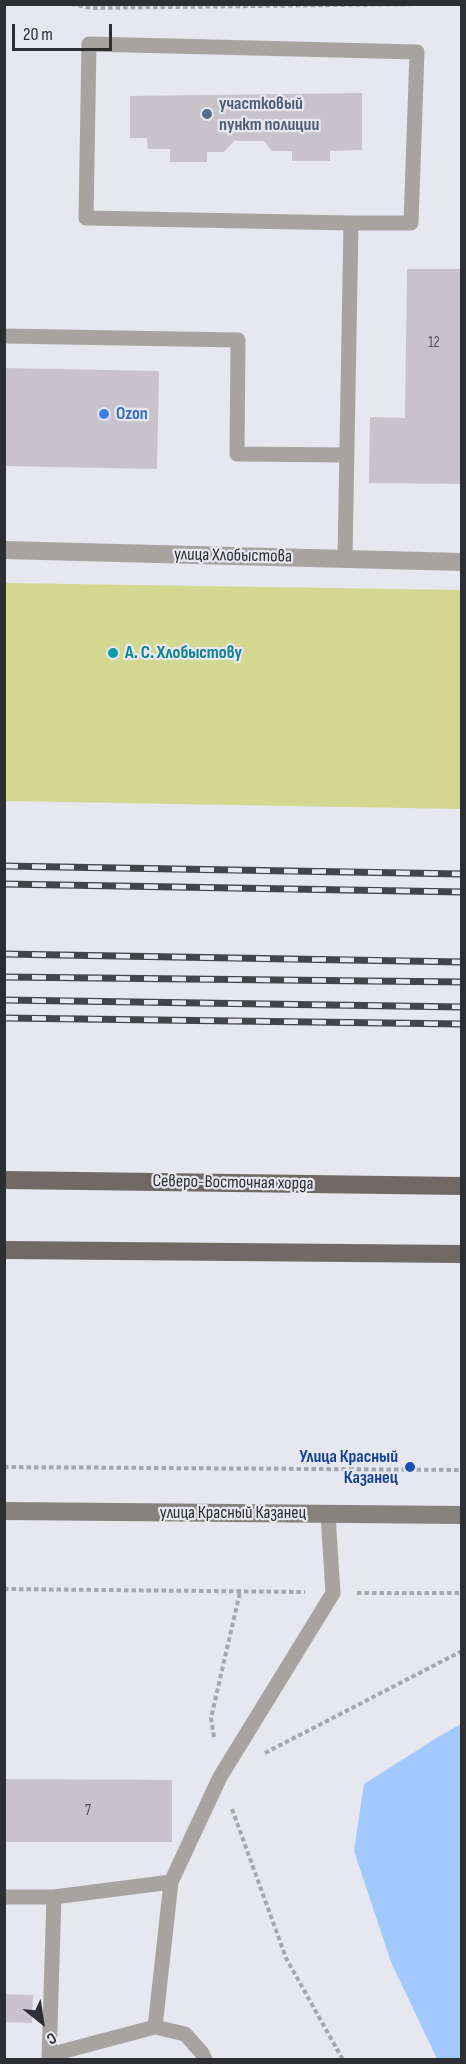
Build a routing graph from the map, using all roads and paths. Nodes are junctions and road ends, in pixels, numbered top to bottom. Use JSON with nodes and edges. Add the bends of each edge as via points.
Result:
{"nodes":[{"id":1,"x":71,"y":4,"type":"edge"},
{"id":2,"x":419,"y":4,"type":"edge"},
{"id":3,"x":353,"y":5,"type":"edge"},
{"id":4,"x":351,"y":222,"type":"junction"},
{"id":5,"x":4,"y":336,"type":"edge"},
{"id":6,"x":347,"y":455,"type":"junction"},
{"id":7,"x":4,"y":550,"type":"edge"},
{"id":8,"x":345,"y":558,"type":"junction"},
{"id":9,"x":462,"y":562,"type":"edge"},
{"id":10,"x":4,"y":1180,"type":"edge"},
{"id":11,"x":462,"y":1186,"type":"edge"},
{"id":12,"x":4,"y":1250,"type":"edge"},
{"id":13,"x":462,"y":1254,"type":"edge"},
{"id":14,"x":4,"y":1467,"type":"edge"},
{"id":15,"x":462,"y":1470,"type":"edge"},
{"id":16,"x":4,"y":1511,"type":"edge"},
{"id":17,"x":328,"y":1514,"type":"junction"},
{"id":18,"x":462,"y":1515,"type":"edge"},
{"id":19,"x":4,"y":1589,"type":"edge"},
{"id":20,"x":240,"y":1592,"type":"junction"},
{"id":21,"x":333,"y":1593,"type":"junction"},
{"id":22,"x":462,"y":1593,"type":"edge"},
{"id":23,"x":462,"y":1651,"type":"edge"},
{"id":24,"x":262,"y":1755,"type":"dead end"},
{"id":25,"x":220,"y":1777,"type":"junction"},
{"id":26,"x":171,"y":1882,"type":"junction"},
{"id":27,"x":4,"y":1897,"type":"edge"},
{"id":28,"x":54,"y":1897,"type":"junction"},
{"id":29,"x":155,"y":2027,"type":"junction"},
{"id":30,"x":49,"y":2057,"type":"edge"},
{"id":31,"x":205,"y":2060,"type":"edge"},
{"id":32,"x":343,"y":2060,"type":"edge"}],
"edges":[{"from":1,"to":3,"type":"path","via":[[91,8]]},
{"from":2,"to":3,"type":"path"},
{"from":4,"to":4,"type":"lane","via":[[86,218],[89,44],[417,52],[411,223]]},
{"from":4,"to":6,"type":"lane"},
{"from":5,"to":6,"type":"lane","via":[[238,340],[237,454]]},
{"from":6,"to":8,"type":"lane"},
{"from":7,"to":8,"type":"street","name":"улица Хлобыстова"},
{"from":8,"to":9,"type":"street","name":"улица Хлобыстова"},
{"from":10,"to":11,"type":"main road","name":"Северо-Восточная хорда"},
{"from":12,"to":13,"type":"main road"},
{"from":14,"to":15,"type":"path"},
{"from":16,"to":17,"type":"street","name":"улица Красный Казанец"},
{"from":17,"to":18,"type":"street","name":"улица Красный Казанец"},
{"from":17,"to":21,"type":"lane"},
{"from":19,"to":20,"type":"path"},
{"from":20,"to":21,"type":"path"},
{"from":20,"to":25,"type":"path","via":[[211,1718]]},
{"from":21,"to":22,"type":"path"},
{"from":21,"to":25,"type":"lane"},
{"from":23,"to":24,"type":"path"},
{"from":25,"to":26,"type":"lane"},
{"from":25,"to":32,"type":"path","via":[[286,1958]]},
{"from":26,"to":28,"type":"lane"},
{"from":26,"to":29,"type":"lane"},
{"from":27,"to":28,"type":"lane"},
{"from":28,"to":30,"type":"lane"},
{"from":29,"to":30,"type":"lane"},
{"from":29,"to":31,"type":"lane","via":[[185,2034]]}]}
